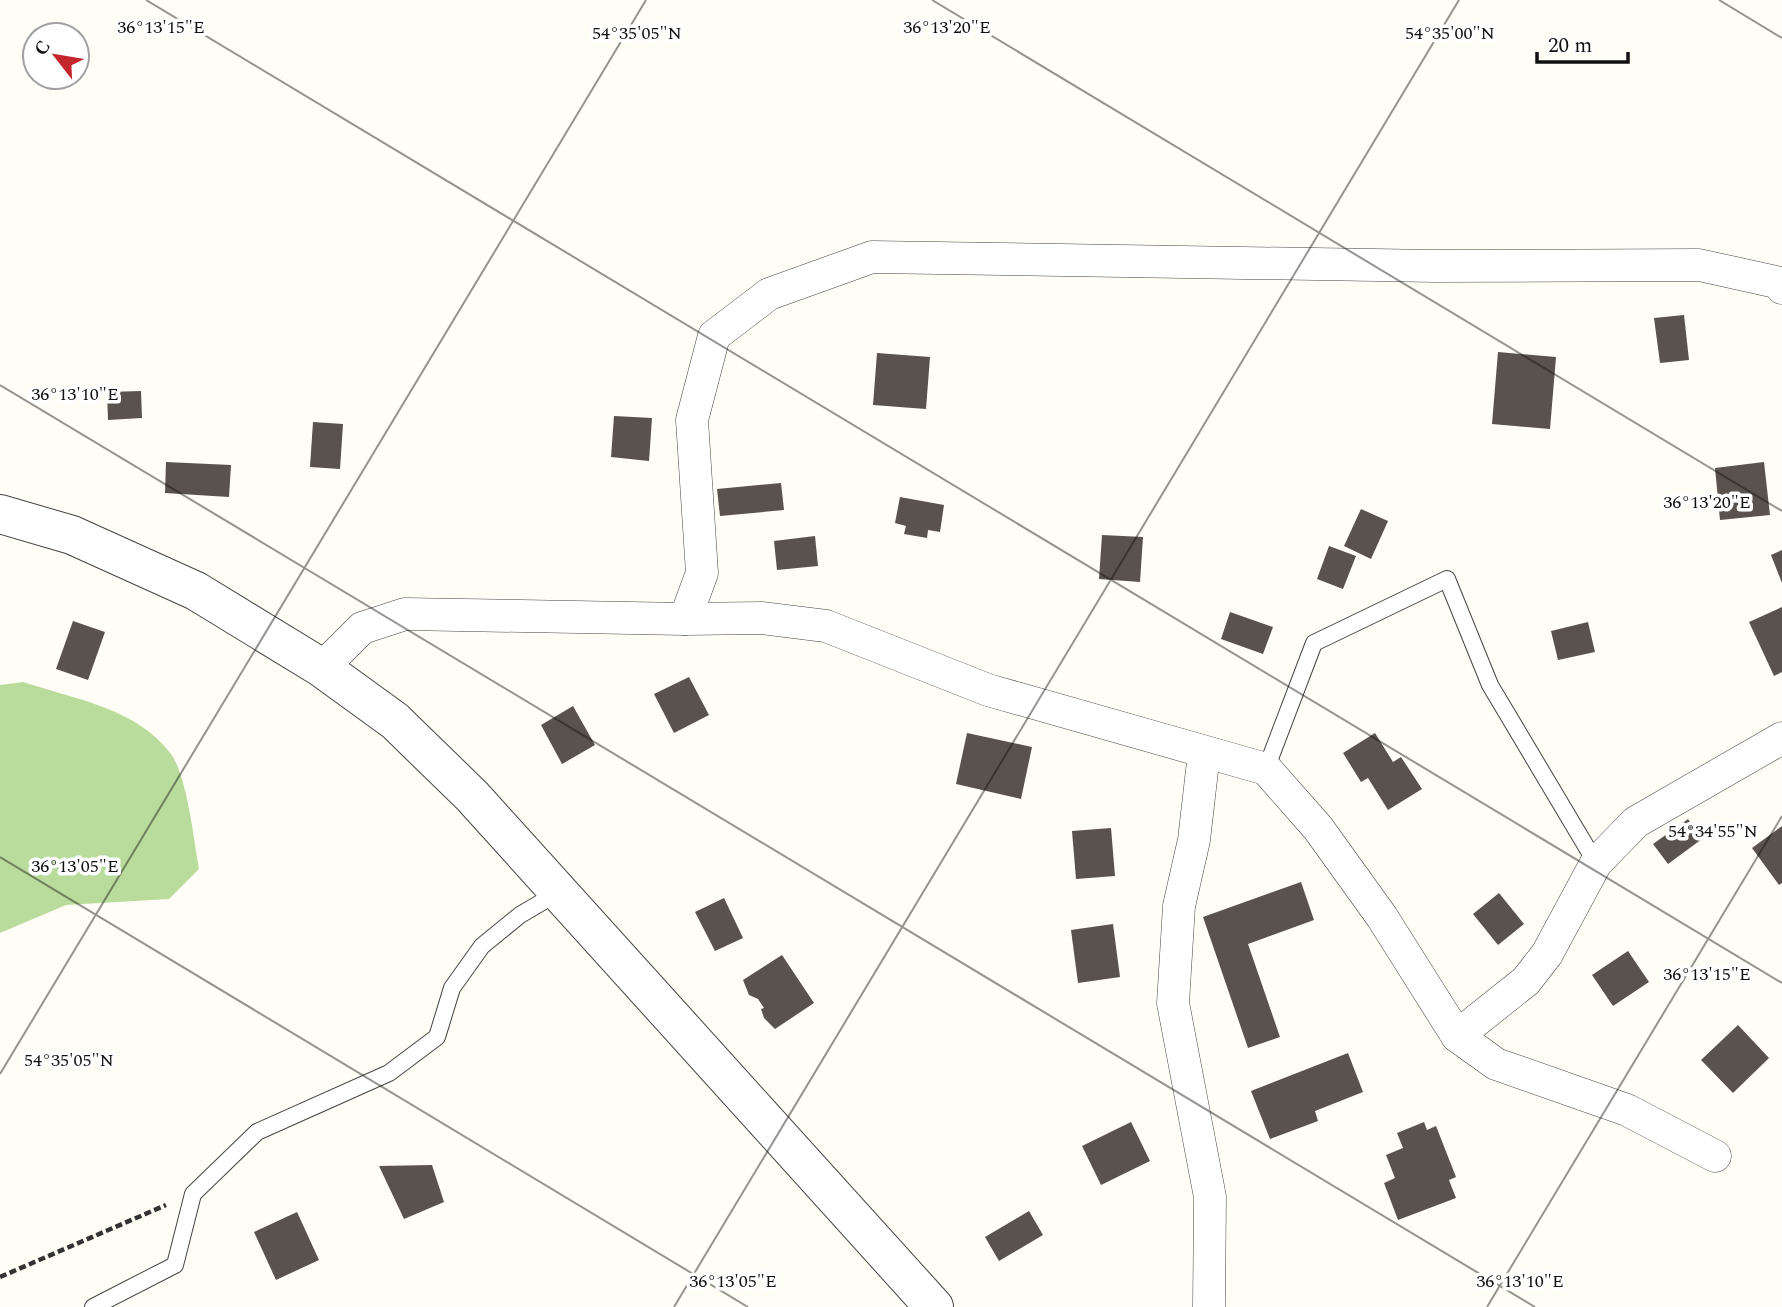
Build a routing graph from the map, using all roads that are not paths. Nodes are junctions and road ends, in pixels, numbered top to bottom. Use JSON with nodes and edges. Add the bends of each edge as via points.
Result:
{"nodes":[{"id":1,"x":1782,"y":288,"type":"edge"},
{"id":2,"x":0,"y":514,"type":"edge"},
{"id":3,"x":685,"y":620,"type":"junction"},
{"id":4,"x":322,"y":668,"type":"junction"},
{"id":5,"x":1782,"y":738,"type":"edge"},
{"id":6,"x":1204,"y":753,"type":"junction"},
{"id":7,"x":1266,"y":769,"type":"junction"},
{"id":8,"x":1596,"y":863,"type":"junction"},
{"id":9,"x":559,"y":892,"type":"junction"},
{"id":10,"x":1457,"y":1036,"type":"junction"},
{"id":11,"x":1715,"y":1156,"type":"dead end"},
{"id":12,"x":93,"y":1307,"type":"edge"},
{"id":13,"x":933,"y":1307,"type":"edge"},
{"id":14,"x":1209,"y":1307,"type":"edge"}],
"edges":[{"from":1,"to":3,"type":"street","via":[[1780,283],[1699,265],[1435,266],[872,257],[769,294],[715,336],[692,420],[702,573]]},
{"from":2,"to":4,"type":"street","via":[[72,535],[196,591]]},
{"from":3,"to":4,"type":"street","via":[[405,614],[362,628]]},
{"from":3,"to":6,"type":"street","via":[[761,618],[826,626],[988,690]]},
{"from":4,"to":9,"type":"street","via":[[395,721],[472,796]]},
{"from":5,"to":8,"type":"street","via":[[1636,822]]},
{"from":6,"to":7,"type":"street"},
{"from":6,"to":14,"type":"street","via":[[1194,840],[1179,906],[1173,1003],[1210,1197]]},
{"from":7,"to":8,"type":"lane","via":[[1314,643],[1447,579],[1490,685]]},
{"from":7,"to":10,"type":"street","via":[[1318,828],[1382,917]]},
{"from":8,"to":10,"type":"street","via":[[1547,954],[1526,981]]},
{"from":9,"to":12,"type":"lane","via":[[520,915],[482,946],[452,988],[437,1037],[389,1073],[257,1132],[193,1194],[175,1265]]},
{"from":9,"to":13,"type":"street"},
{"from":10,"to":11,"type":"street","via":[[1496,1064],[1627,1110]]}]}
